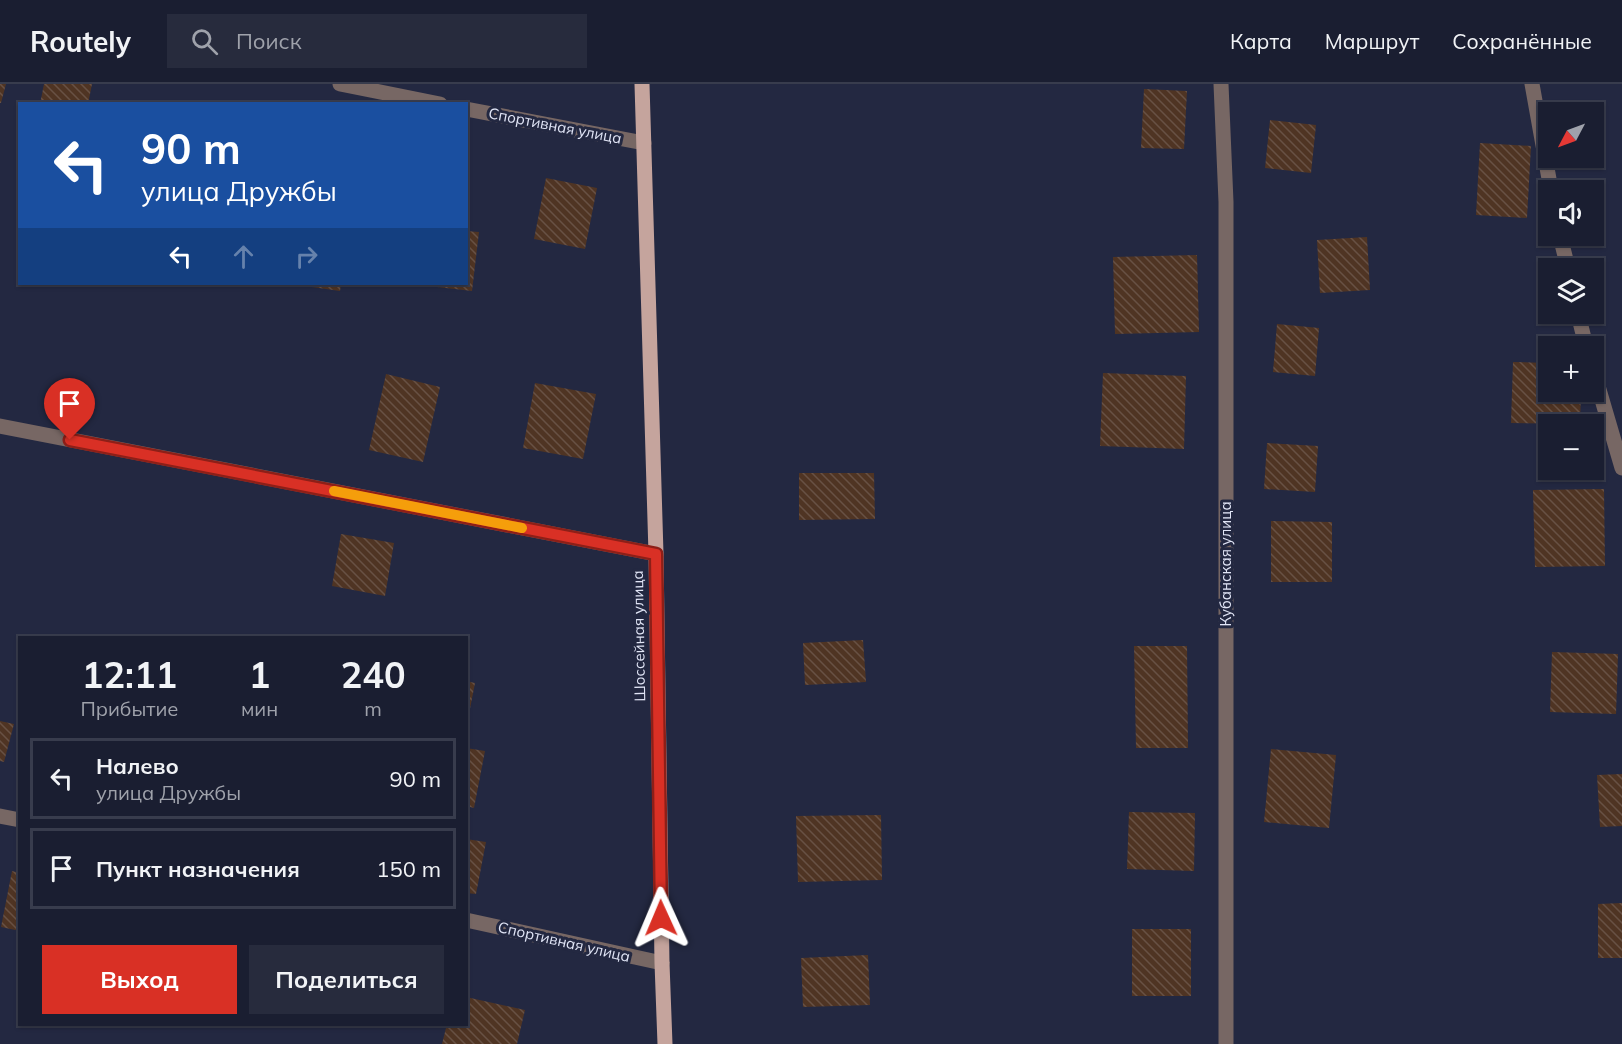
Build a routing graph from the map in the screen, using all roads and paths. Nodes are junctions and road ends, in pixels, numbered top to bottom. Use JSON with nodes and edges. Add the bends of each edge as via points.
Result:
{"nodes":[{"id":1,"x":340,"y":84,"type":"edge"},
{"id":2,"x":642,"y":84,"type":"edge"},
{"id":3,"x":1221,"y":84,"type":"edge"},
{"id":4,"x":1532,"y":84,"type":"edge"},
{"id":5,"x":430,"y":102,"type":"edge"},
{"id":6,"x":468,"y":109,"type":"edge"},
{"id":7,"x":644,"y":143,"type":"junction"},
{"id":8,"x":1549,"y":180,"type":"edge"},
{"id":9,"x":1603,"y":402,"type":"edge"},
{"id":10,"x":0,"y":426,"type":"edge"},
{"id":11,"x":1622,"y":468,"type":"edge"},
{"id":12,"x":656,"y":554,"type":"junction"},
{"id":13,"x":0,"y":816,"type":"edge"},
{"id":14,"x":18,"y":820,"type":"edge"},
{"id":15,"x":468,"y":920,"type":"edge"},
{"id":16,"x":662,"y":963,"type":"junction"},
{"id":17,"x":664,"y":1044,"type":"edge"},
{"id":18,"x":1226,"y":1044,"type":"edge"}],
"edges":[{"from":1,"to":5,"type":"street"},
{"from":2,"to":7,"type":"main road","name":"Шоссейная улица"},
{"from":3,"to":18,"type":"street","name":"Кубанская улица","via":[[1226,201]]},
{"from":4,"to":8,"type":"street"},
{"from":6,"to":7,"type":"street","name":"Спортивная улица"},
{"from":7,"to":12,"type":"main road","name":"Шоссейная улица"},
{"from":9,"to":11,"type":"street"},
{"from":10,"to":12,"type":"street"},
{"from":12,"to":16,"type":"main road","name":"Шоссейная улица"},
{"from":13,"to":14,"type":"street"},
{"from":15,"to":16,"type":"street","name":"Спортивная улица"},
{"from":16,"to":17,"type":"main road","name":"Шоссейная улица"}]}
